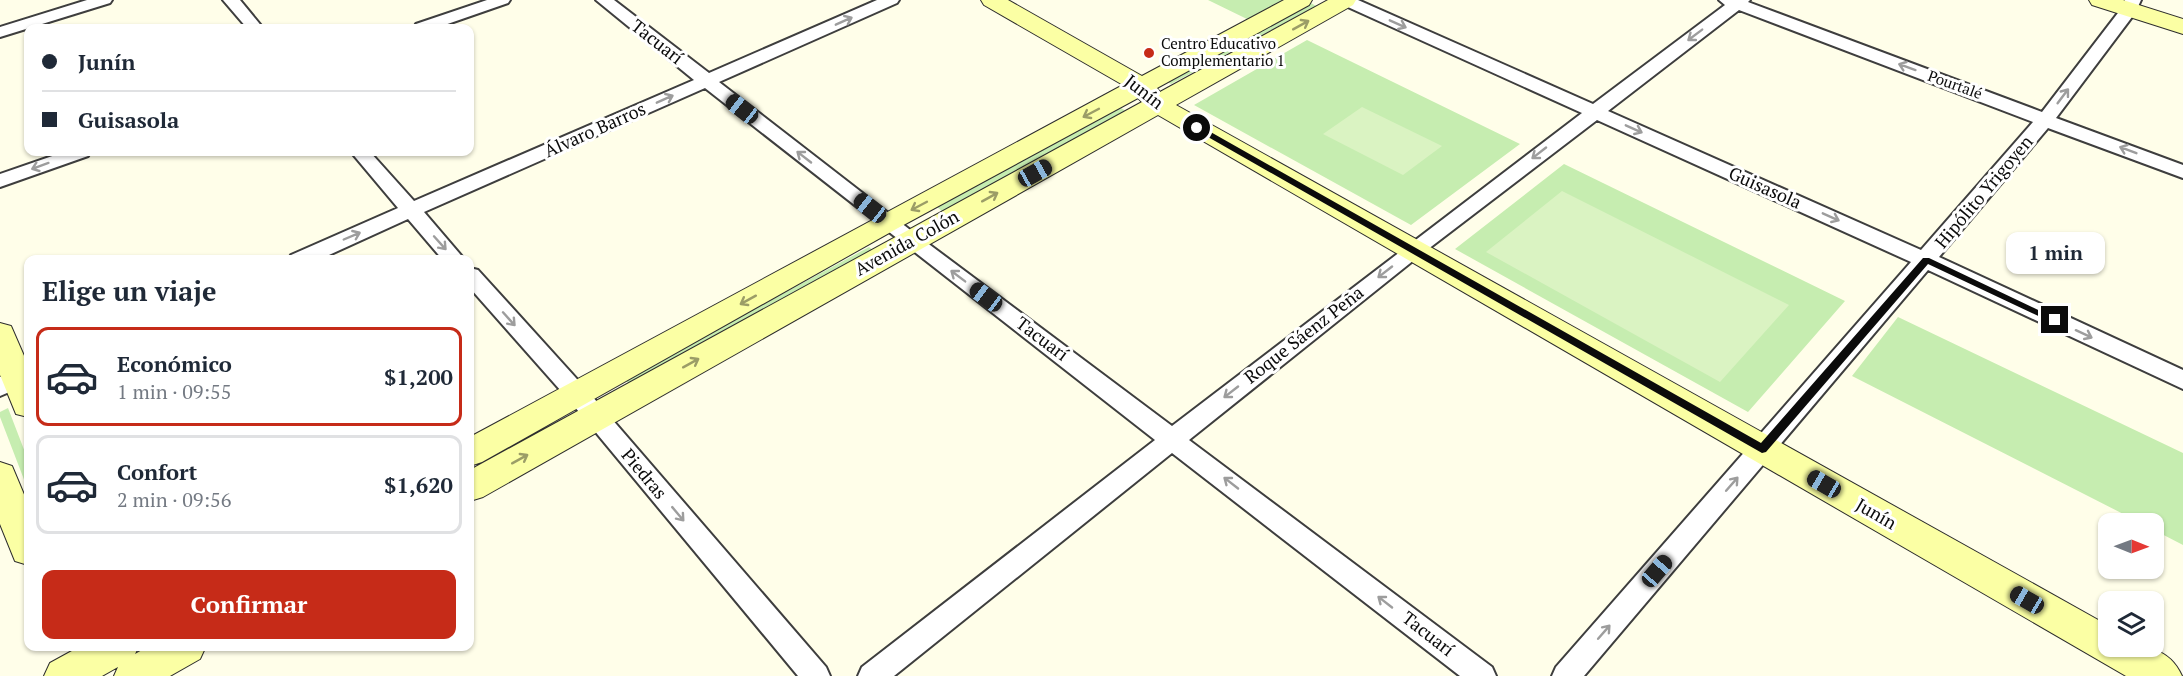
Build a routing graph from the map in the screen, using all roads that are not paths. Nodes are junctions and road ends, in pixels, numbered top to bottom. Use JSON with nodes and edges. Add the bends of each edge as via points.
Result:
{"nodes":[{"id":1,"x":104,"y":0,"type":"edge"},
{"id":2,"x":231,"y":0,"type":"edge"},
{"id":3,"x":501,"y":0,"type":"edge"},
{"id":4,"x":604,"y":0,"type":"edge"},
{"id":5,"x":891,"y":0,"type":"edge"},
{"id":6,"x":992,"y":0,"type":"edge"},
{"id":7,"x":1301,"y":0,"type":"edge"},
{"id":8,"x":1345,"y":0,"type":"edge"},
{"id":9,"x":2100,"y":0,"type":"edge"},
{"id":10,"x":1735,"y":1,"type":"edge"},
{"id":11,"x":2132,"y":3,"type":"edge"},
{"id":12,"x":2183,"y":16,"type":"edge"},
{"id":13,"x":26,"y":24,"type":"edge"},
{"id":14,"x":252,"y":24,"type":"edge"},
{"id":15,"x":433,"y":24,"type":"edge"},
{"id":16,"x":24,"y":25,"type":"edge"},
{"id":17,"x":2183,"y":27,"type":"edge"},
{"id":18,"x":0,"y":32,"type":"edge"},
{"id":19,"x":705,"y":81,"type":"junction"},
{"id":20,"x":1150,"y":95,"type":"junction"},
{"id":21,"x":1593,"y":111,"type":"junction"},
{"id":22,"x":2046,"y":119,"type":"junction"},
{"id":23,"x":70,"y":156,"type":"edge"},
{"id":24,"x":363,"y":156,"type":"edge"},
{"id":25,"x":2183,"y":171,"type":"edge"},
{"id":26,"x":0,"y":181,"type":"edge"},
{"id":27,"x":411,"y":211,"type":"junction"},
{"id":28,"x":900,"y":231,"type":"junction"},
{"id":29,"x":1412,"y":251,"type":"junction"},
{"id":30,"x":310,"y":255,"type":"edge"},
{"id":31,"x":451,"y":255,"type":"edge"},
{"id":32,"x":1926,"y":260,"type":"junction"},
{"id":33,"x":474,"y":279,"type":"edge"},
{"id":34,"x":0,"y":334,"type":"edge"},
{"id":35,"x":2183,"y":380,"type":"edge"},
{"id":36,"x":19,"y":387,"type":"edge"},
{"id":37,"x":586,"y":405,"type":"junction"},
{"id":38,"x":1172,"y":438,"type":"junction"},
{"id":39,"x":1762,"y":449,"type":"junction"},
{"id":40,"x":474,"y":451,"type":"edge"},
{"id":41,"x":0,"y":476,"type":"edge"},
{"id":42,"x":474,"y":484,"type":"edge"},
{"id":43,"x":24,"y":539,"type":"edge"},
{"id":44,"x":2098,"y":639,"type":"edge"},
{"id":45,"x":170,"y":651,"type":"edge"},
{"id":46,"x":2129,"y":657,"type":"edge"},
{"id":47,"x":133,"y":663,"type":"edge"},
{"id":48,"x":70,"y":667,"type":"edge"},
{"id":49,"x":816,"y":676,"type":"edge"},
{"id":50,"x":872,"y":676,"type":"edge"},
{"id":51,"x":1482,"y":676,"type":"edge"},
{"id":52,"x":1566,"y":676,"type":"edge"},
{"id":53,"x":2162,"y":676,"type":"edge"}],
"edges":[{"from":1,"to":13,"type":"street"},
{"from":2,"to":14,"type":"street"},
{"from":3,"to":15,"type":"street"},
{"from":4,"to":19,"type":"street","name":"Tacuarí"},
{"from":19,"to":5,"type":"street","name":"Álvaro Barros","one_way":true},
{"from":6,"to":20,"type":"main road","name":"Junín"},
{"from":7,"to":20,"type":"main road","name":"Avenida Colón"},
{"from":20,"to":8,"type":"main road","name":"Avenida Colón","one_way":true},
{"from":8,"to":21,"type":"street","name":"Guisasola","one_way":true},
{"from":9,"to":11,"type":"main road"},
{"from":10,"to":21,"type":"street","name":"Roque Sáenz Peña","one_way":true},
{"from":22,"to":10,"type":"street","name":"Pourtalé","one_way":true},
{"from":11,"to":12,"type":"main road"},
{"from":11,"to":17,"type":"main road"},
{"from":22,"to":11,"type":"street","name":"Hipólito Yrigoyen","one_way":true},
{"from":16,"to":18,"type":"street"},
{"from":27,"to":19,"type":"street","name":"Álvaro Barros","one_way":true},
{"from":28,"to":19,"type":"street","name":"Tacuarí","one_way":true},
{"from":20,"to":28,"type":"main road","name":"Avenida Colón"},
{"from":20,"to":29,"type":"main road","name":"Junín"},
{"from":21,"to":29,"type":"street","name":"Roque Sáenz Peña","one_way":true},
{"from":21,"to":32,"type":"street","name":"Guisasola","one_way":true},
{"from":25,"to":22,"type":"street","name":"Pourtalé","one_way":true},
{"from":22,"to":32,"type":"street","name":"Hipólito Yrigoyen"},
{"from":23,"to":26,"type":"street","one_way":true},
{"from":24,"to":27,"type":"street"},
{"from":30,"to":27,"type":"street","name":"Álvaro Barros","one_way":true},
{"from":27,"to":31,"type":"street","one_way":true},
{"from":28,"to":37,"type":"main road","name":"Avenida Colón"},
{"from":38,"to":28,"type":"street","name":"Tacuarí","one_way":true},
{"from":29,"to":38,"type":"street","name":"Roque Sáenz Peña","one_way":true},
{"from":29,"to":39,"type":"main road","name":"Junín"},
{"from":32,"to":35,"type":"street","name":"Guisasola","one_way":true},
{"from":32,"to":39,"type":"street","name":"Hipólito Yrigoyen"},
{"from":33,"to":37,"type":"street","name":"Piedras","one_way":true},
{"from":34,"to":36,"type":"main road"},
{"from":37,"to":40,"type":"main road","name":"Avenida Colón"},
{"from":42,"to":37,"type":"main road","name":"Avenida Colón","one_way":true},
{"from":37,"to":49,"type":"street","name":"Piedras","one_way":true},
{"from":38,"to":50,"type":"street","name":"Roque Sáenz Peña"},
{"from":51,"to":38,"type":"street","name":"Tacuarí","one_way":true},
{"from":39,"to":44,"type":"main road","name":"Junín"},
{"from":52,"to":39,"type":"street","name":"Hipólito Yrigoyen","one_way":true},
{"from":41,"to":43,"type":"main road"},
{"from":45,"to":47,"type":"main road"},
{"from":46,"to":53,"type":"main road","name":"Junín"},
{"from":47,"to":48,"type":"main road"}]}
